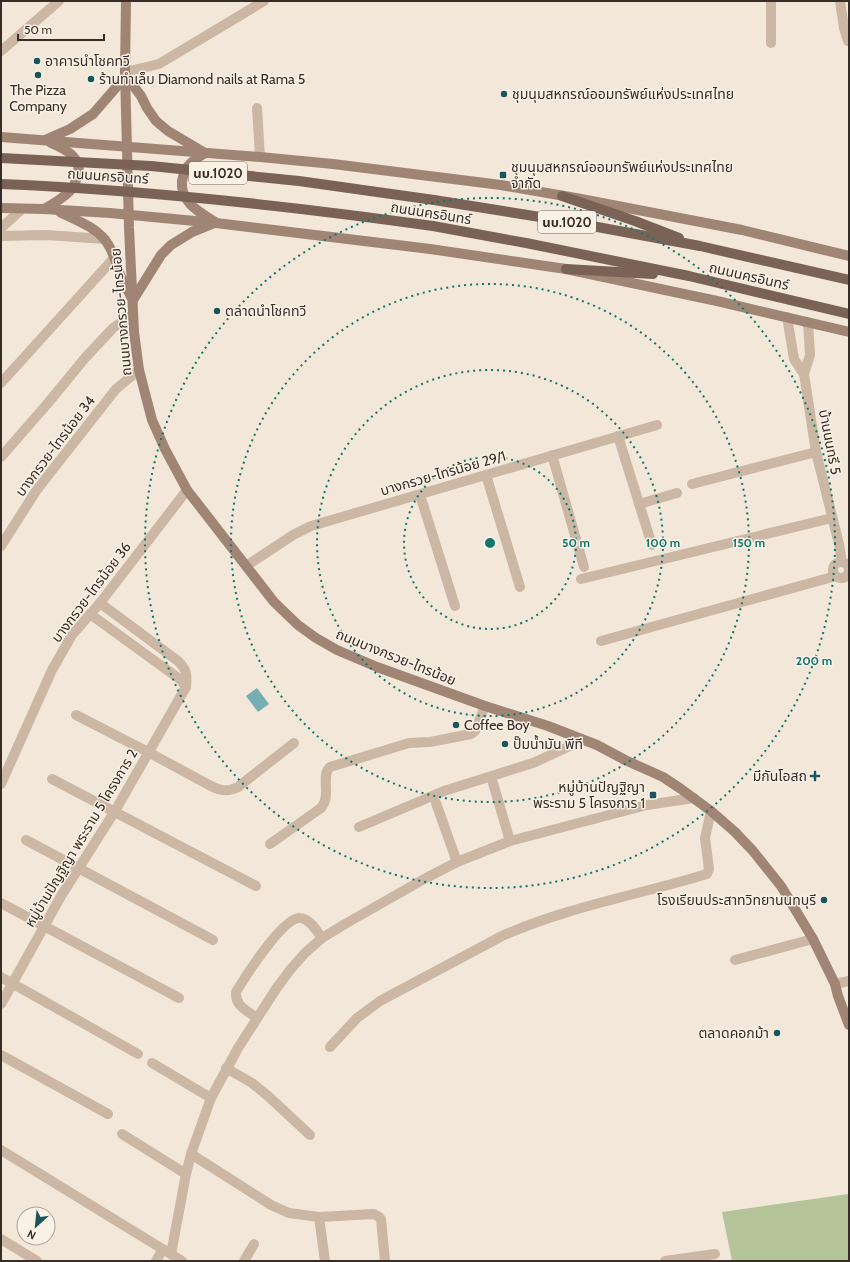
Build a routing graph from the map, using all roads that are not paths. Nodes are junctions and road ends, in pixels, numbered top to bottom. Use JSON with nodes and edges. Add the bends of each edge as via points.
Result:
{"nodes":[{"id":1,"x":59,"y":1,"type":"edge"},
{"id":2,"x":126,"y":1,"type":"edge"},
{"id":3,"x":264,"y":1,"type":"edge"},
{"id":4,"x":772,"y":1,"type":"edge"},
{"id":5,"x":840,"y":1,"type":"edge"},
{"id":6,"x":848,"y":40,"type":"edge"},
{"id":7,"x":771,"y":43,"type":"dead end"},
{"id":8,"x":1,"y":51,"type":"edge"},
{"id":9,"x":126,"y":74,"type":"junction"},
{"id":10,"x":257,"y":108,"type":"dead end"},
{"id":11,"x":1,"y":137,"type":"edge"},
{"id":12,"x":43,"y":140,"type":"junction"},
{"id":13,"x":127,"y":147,"type":"junction"},
{"id":14,"x":205,"y":153,"type":"junction"},
{"id":15,"x":260,"y":157,"type":"junction"},
{"id":16,"x":1,"y":158,"type":"edge"},
{"id":17,"x":1,"y":184,"type":"edge"},
{"id":18,"x":562,"y":196,"type":"junction"},
{"id":19,"x":1,"y":208,"type":"edge"},
{"id":20,"x":22,"y":209,"type":"junction"},
{"id":21,"x":44,"y":209,"type":"junction"},
{"id":22,"x":56,"y":210,"type":"junction"},
{"id":23,"x":128,"y":215,"type":"junction"},
{"id":24,"x":216,"y":223,"type":"junction"},
{"id":25,"x":1,"y":228,"type":"edge"},
{"id":26,"x":1,"y":236,"type":"edge"},
{"id":27,"x":105,"y":239,"type":"junction"},
{"id":28,"x":700,"y":246,"type":"junction"},
{"id":29,"x":849,"y":256,"type":"edge"},
{"id":30,"x":115,"y":257,"type":"junction"},
{"id":31,"x":566,"y":269,"type":"junction"},
{"id":32,"x":689,"y":276,"type":"junction"},
{"id":33,"x":849,"y":280,"type":"edge"},
{"id":34,"x":133,"y":300,"type":"junction"},
{"id":35,"x":134,"y":314,"type":"junction"},
{"id":36,"x":849,"y":314,"type":"edge"},
{"id":37,"x":787,"y":317,"type":"junction"},
{"id":38,"x":808,"y":322,"type":"junction"},
{"id":39,"x":849,"y":332,"type":"edge"},
{"id":40,"x":139,"y":370,"type":"junction"},
{"id":41,"x":804,"y":374,"type":"junction"},
{"id":42,"x":1,"y":383,"type":"edge"},
{"id":43,"x":657,"y":424,"type":"dead end"},
{"id":44,"x":618,"y":436,"type":"junction"},
{"id":45,"x":816,"y":452,"type":"junction"},
{"id":46,"x":552,"y":456,"type":"junction"},
{"id":47,"x":1,"y":457,"type":"edge"},
{"id":48,"x":486,"y":475,"type":"junction"},
{"id":49,"x":692,"y":484,"type":"dead end"},
{"id":50,"x":187,"y":490,"type":"junction"},
{"id":51,"x":678,"y":493,"type":"dead end"},
{"id":52,"x":420,"y":495,"type":"junction"},
{"id":53,"x":639,"y":504,"type":"junction"},
{"id":54,"x":832,"y":518,"type":"junction"},
{"id":55,"x":652,"y":545,"type":"dead end"},
{"id":56,"x":1,"y":546,"type":"edge"},
{"id":57,"x":846,"y":564,"type":"edge"},
{"id":58,"x":246,"y":566,"type":"junction"},
{"id":59,"x":584,"y":567,"type":"dead end"},
{"id":60,"x":581,"y":579,"type":"dead end"},
{"id":61,"x":520,"y":587,"type":"dead end"},
{"id":62,"x":100,"y":603,"type":"junction"},
{"id":63,"x":455,"y":606,"type":"dead end"},
{"id":64,"x":90,"y":614,"type":"junction"},
{"id":65,"x":601,"y":640,"type":"dead end"},
{"id":66,"x":186,"y":687,"type":"junction"},
{"id":67,"x":485,"y":706,"type":"junction"},
{"id":68,"x":76,"y":715,"type":"dead end"},
{"id":69,"x":578,"y":738,"type":"junction"},
{"id":70,"x":294,"y":743,"type":"dead end"},
{"id":71,"x":148,"y":752,"type":"junction"},
{"id":72,"x":52,"y":779,"type":"dead end"},
{"id":73,"x":2,"y":781,"type":"edge"},
{"id":74,"x":494,"y":783,"type":"dead end"},
{"id":75,"x":694,"y":798,"type":"junction"},
{"id":76,"x":436,"y":803,"type":"dead end"},
{"id":77,"x":711,"y":810,"type":"junction"},
{"id":78,"x":115,"y":811,"type":"junction"},
{"id":79,"x":359,"y":827,"type":"dead end"},
{"id":80,"x":26,"y":840,"type":"dead end"},
{"id":81,"x":510,"y":841,"type":"junction"},
{"id":82,"x":270,"y":844,"type":"dead end"},
{"id":83,"x":457,"y":862,"type":"junction"},
{"id":84,"x":78,"y":868,"type":"junction"},
{"id":85,"x":256,"y":886,"type":"dead end"},
{"id":86,"x":1,"y":903,"type":"edge"},
{"id":87,"x":44,"y":925,"type":"junction"},
{"id":88,"x":322,"y":938,"type":"junction"},
{"id":89,"x":814,"y":939,"type":"junction"},
{"id":90,"x":213,"y":940,"type":"dead end"},
{"id":91,"x":735,"y":960,"type":"dead end"},
{"id":92,"x":1,"y":977,"type":"edge"},
{"id":93,"x":849,"y":981,"type":"edge"},
{"id":94,"x":12,"y":983,"type":"junction"},
{"id":95,"x":835,"y":984,"type":"junction"},
{"id":96,"x":179,"y":998,"type":"dead end"},
{"id":97,"x":1,"y":1004,"type":"edge"},
{"id":98,"x":257,"y":1018,"type":"junction"},
{"id":99,"x":849,"y":1025,"type":"edge"},
{"id":100,"x":330,"y":1047,"type":"dead end"},
{"id":101,"x":138,"y":1054,"type":"dead end"},
{"id":102,"x":1,"y":1055,"type":"edge"},
{"id":103,"x":152,"y":1063,"type":"dead end"},
{"id":104,"x":226,"y":1068,"type":"junction"},
{"id":105,"x":211,"y":1098,"type":"junction"},
{"id":106,"x":108,"y":1114,"type":"dead end"},
{"id":107,"x":122,"y":1134,"type":"dead end"},
{"id":108,"x":310,"y":1135,"type":"dead end"},
{"id":109,"x":1,"y":1150,"type":"edge"},
{"id":110,"x":191,"y":1154,"type":"junction"},
{"id":111,"x":186,"y":1174,"type":"junction"},
{"id":112,"x":319,"y":1216,"type":"junction"},
{"id":113,"x":1,"y":1239,"type":"edge"},
{"id":114,"x":254,"y":1244,"type":"dead end"},
{"id":115,"x":167,"y":1252,"type":"junction"},
{"id":116,"x":714,"y":1254,"type":"dead end"},
{"id":117,"x":37,"y":1261,"type":"edge"},
{"id":118,"x":156,"y":1261,"type":"edge"},
{"id":119,"x":182,"y":1261,"type":"edge"},
{"id":120,"x":244,"y":1261,"type":"edge"},
{"id":121,"x":325,"y":1261,"type":"edge"},
{"id":122,"x":385,"y":1261,"type":"edge"},
{"id":123,"x":665,"y":1261,"type":"edge"}],
"edges":[{"from":1,"to":8,"type":"street"},
{"from":2,"to":9,"type":"main road","name":"ถนนบางกรวย-ไทรน้อย"},
{"from":3,"to":9,"type":"street","via":[[159,64]]},
{"from":4,"to":7,"type":"street"},
{"from":5,"to":6,"type":"street"},
{"from":9,"to":12,"type":"main road","via":[[93,114],[70,130]]},
{"from":9,"to":13,"type":"main road","name":"ถนนบางกรวย-ไทรน้อย"},
{"from":9,"to":14,"type":"main road","via":[[156,121]]},
{"from":10,"to":15,"type":"street"},
{"from":11,"to":12,"type":"main road","number":"นบ.1020"},
{"from":12,"to":13,"type":"main road","number":"นบ.1020"},
{"from":12,"to":21,"type":"main road","via":[[69,152],[77,161],[79,171],[76,183],[69,192]]},
{"from":13,"to":14,"type":"main road","number":"นบ.1020"},
{"from":13,"to":23,"type":"main road","name":"ถนนบางกรวย-ไทรน้อย"},
{"from":14,"to":15,"type":"main road","number":"นบ.1020"},
{"from":14,"to":24,"type":"main road","via":[[188,167],[183,176],[182,186],[184,196],[190,205]]},
{"from":15,"to":18,"type":"main road","number":"นบ.1020","via":[[493,184]]},
{"from":16,"to":28,"type":"main road","name":"ถนนนครอินทร์","number":"นบ.1020","bridge":true,"via":[[151,166],[299,181],[572,222]]},
{"from":17,"to":32,"type":"main road","name":"ถนนนครอินทร์","number":"นบ.1020","bridge":true,"via":[[165,194],[346,214],[534,244]]},
{"from":18,"to":28,"type":"main road"},
{"from":18,"to":29,"type":"main road","number":"นบ.1020","via":[[742,230]]},
{"from":19,"to":20,"type":"main road"},
{"from":20,"to":21,"type":"main road"},
{"from":20,"to":25,"type":"street"},
{"from":21,"to":22,"type":"main road"},
{"from":22,"to":23,"type":"main road"},
{"from":22,"to":27,"type":"main road","via":[[86,225]]},
{"from":23,"to":24,"type":"main road"},
{"from":23,"to":34,"type":"main road","name":"ถนนบางกรวย-ไทรน้อย"},
{"from":24,"to":31,"type":"main road","via":[[430,249]]},
{"from":24,"to":34,"type":"main road","via":[[192,232],[171,245],[161,255]]},
{"from":26,"to":27,"type":"street","via":[[46,235]]},
{"from":27,"to":30,"type":"main road"},
{"from":28,"to":33,"type":"main road","name":"ถนนนครอินทร์","number":"นบ.1020"},
{"from":30,"to":34,"type":"main road","via":[[121,277]]},
{"from":30,"to":42,"type":"street"},
{"from":31,"to":32,"type":"main road"},
{"from":31,"to":37,"type":"main road"},
{"from":32,"to":36,"type":"main road","name":"ถนนนครอินทร์","number":"นบ.1020"},
{"from":34,"to":35,"type":"main road","name":"ถนนบางกรวย-ไทรน้อย"},
{"from":35,"to":40,"type":"main road","name":"ถนนบางกรวย-ไทรน้อย"},
{"from":35,"to":47,"type":"street","via":[[113,328],[85,358]]},
{"from":37,"to":38,"type":"main road"},
{"from":37,"to":41,"type":"street","name":"บ้านนนทรี 5","via":[[794,359]]},
{"from":38,"to":39,"type":"main road"},
{"from":38,"to":41,"type":"street","name":"บ้านนนทรี 5","via":[[810,355]]},
{"from":40,"to":50,"type":"main road","name":"ถนนบางกรวย-ไทรน้อย","via":[[152,420]]},
{"from":40,"to":56,"type":"street","name":"บางกรวย-ไทรน้อย 34","via":[[116,389],[57,464],[36,491]]},
{"from":41,"to":45,"type":"street","name":"บ้านนนทรี 5"},
{"from":43,"to":44,"type":"street","name":"บางกรวย-ไทรน้อย 29/1"},
{"from":44,"to":46,"type":"street","name":"บางกรวย-ไทรน้อย 29/1"},
{"from":44,"to":53,"type":"street"},
{"from":45,"to":49,"type":"street"},
{"from":45,"to":54,"type":"street","name":"บ้านนนทรี 5"},
{"from":46,"to":48,"type":"street","name":"บางกรวย-ไทรน้อย 29/1"},
{"from":46,"to":59,"type":"street"},
{"from":48,"to":52,"type":"street","name":"บางกรวย-ไทรน้อย 29/1"},
{"from":48,"to":61,"type":"street"},
{"from":50,"to":58,"type":"main road","name":"ถนนบางกรวย-ไทรน้อย"},
{"from":50,"to":62,"type":"street","name":"บางกรวย-ไทรน้อย 36"},
{"from":51,"to":53,"type":"street"},
{"from":52,"to":58,"type":"street","name":"บางกรวย-ไทรน้อย 29/1","via":[[312,526],[293,535]]},
{"from":52,"to":63,"type":"street"},
{"from":53,"to":55,"type":"street"},
{"from":54,"to":57,"type":"street","name":"บ้านนนทรี 5"},
{"from":54,"to":60,"type":"street"},
{"from":57,"to":65,"type":"street","via":[[849,571],[842,578],[836,576]]},
{"from":58,"to":67,"type":"main road","name":"ถนนบางกรวย-ไทรน้อย","via":[[287,616],[316,638],[377,667]]},
{"from":62,"to":64,"type":"street","name":"บางกรวย-ไทรน้อย 36"},
{"from":62,"to":66,"type":"street","via":[[178,661],[187,676]]},
{"from":64,"to":66,"type":"street","via":[[181,680]]},
{"from":64,"to":73,"type":"street","name":"บางกรวย-ไทรน้อย 36","via":[[72,635],[52,670]]},
{"from":66,"to":71,"type":"street","name":"หมู่บ้านปัญฐิญา พระราม 5 โครงการ 2"},
{"from":67,"to":69,"type":"main road","name":"ถนนบางกรวย-ไทรน้อย"},
{"from":67,"to":82,"type":"street","via":[[475,731],[471,734],[430,742],[409,743],[330,767],[326,773],[325,804]]},
{"from":68,"to":71,"type":"street"},
{"from":69,"to":75,"type":"main road","name":"ถนนบางกรวย-ไทรน้อย","via":[[663,777]]},
{"from":69,"to":79,"type":"street","via":[[570,746],[532,763],[444,791]]},
{"from":70,"to":71,"type":"street","via":[[230,791],[218,790]]},
{"from":71,"to":78,"type":"street","name":"หมู่บ้านปัญฐิญา พระราม 5 โครงการ 2"},
{"from":72,"to":78,"type":"street"},
{"from":74,"to":81,"type":"street"},
{"from":75,"to":77,"type":"main road","name":"ถนนบางกรวย-ไทรน้อย"},
{"from":75,"to":81,"type":"street","via":[[647,805]]},
{"from":76,"to":83,"type":"street"},
{"from":77,"to":89,"type":"main road","name":"ถนนบางกรวย-ไทรน้อย","via":[[753,851],[781,886]]},
{"from":77,"to":100,"type":"street","via":[[705,838],[709,869],[707,874],[584,907],[502,936],[380,1001],[357,1018]]},
{"from":78,"to":84,"type":"street","name":"หมู่บ้านปัญฐิญา พระราม 5 โครงการ 2"},
{"from":78,"to":85,"type":"street"},
{"from":80,"to":84,"type":"street"},
{"from":81,"to":83,"type":"street"},
{"from":83,"to":88,"type":"street"},
{"from":84,"to":87,"type":"street","name":"หมู่บ้านปัญฐิญา พระราม 5 โครงการ 2"},
{"from":84,"to":90,"type":"street"},
{"from":86,"to":87,"type":"street"},
{"from":87,"to":94,"type":"street","name":"หมู่บ้านปัญฐิญา พระราม 5 โครงการ 2"},
{"from":87,"to":96,"type":"street"},
{"from":88,"to":98,"type":"street","via":[[290,970]]},
{"from":88,"to":98,"type":"street","via":[[308,921],[301,917],[286,924],[279,931],[236,992],[238,1004]]},
{"from":89,"to":91,"type":"street"},
{"from":89,"to":95,"type":"main road","name":"ถนนบางกรวย-ไทรน้อย"},
{"from":92,"to":94,"type":"street"},
{"from":93,"to":95,"type":"street"},
{"from":94,"to":97,"type":"street","name":"หมู่บ้านปัญฐิญา พระราม 5 โครงการ 2"},
{"from":94,"to":101,"type":"street"},
{"from":95,"to":99,"type":"main road","name":"ถนนบางกรวย-ไทรน้อย"},
{"from":98,"to":104,"type":"street"},
{"from":102,"to":106,"type":"street"},
{"from":103,"to":105,"type":"street"},
{"from":104,"to":105,"type":"street"},
{"from":104,"to":108,"type":"street","via":[[252,1083]]},
{"from":105,"to":110,"type":"street"},
{"from":107,"to":111,"type":"street"},
{"from":109,"to":115,"type":"street"},
{"from":110,"to":111,"type":"street"},
{"from":110,"to":112,"type":"street","via":[[271,1205],[289,1213]]},
{"from":111,"to":115,"type":"street"},
{"from":112,"to":121,"type":"street"},
{"from":112,"to":122,"type":"street","via":[[374,1214],[379,1217]]},
{"from":113,"to":117,"type":"street"},
{"from":114,"to":120,"type":"street"},
{"from":115,"to":118,"type":"street"},
{"from":115,"to":119,"type":"street"},
{"from":116,"to":123,"type":"street"}]}
